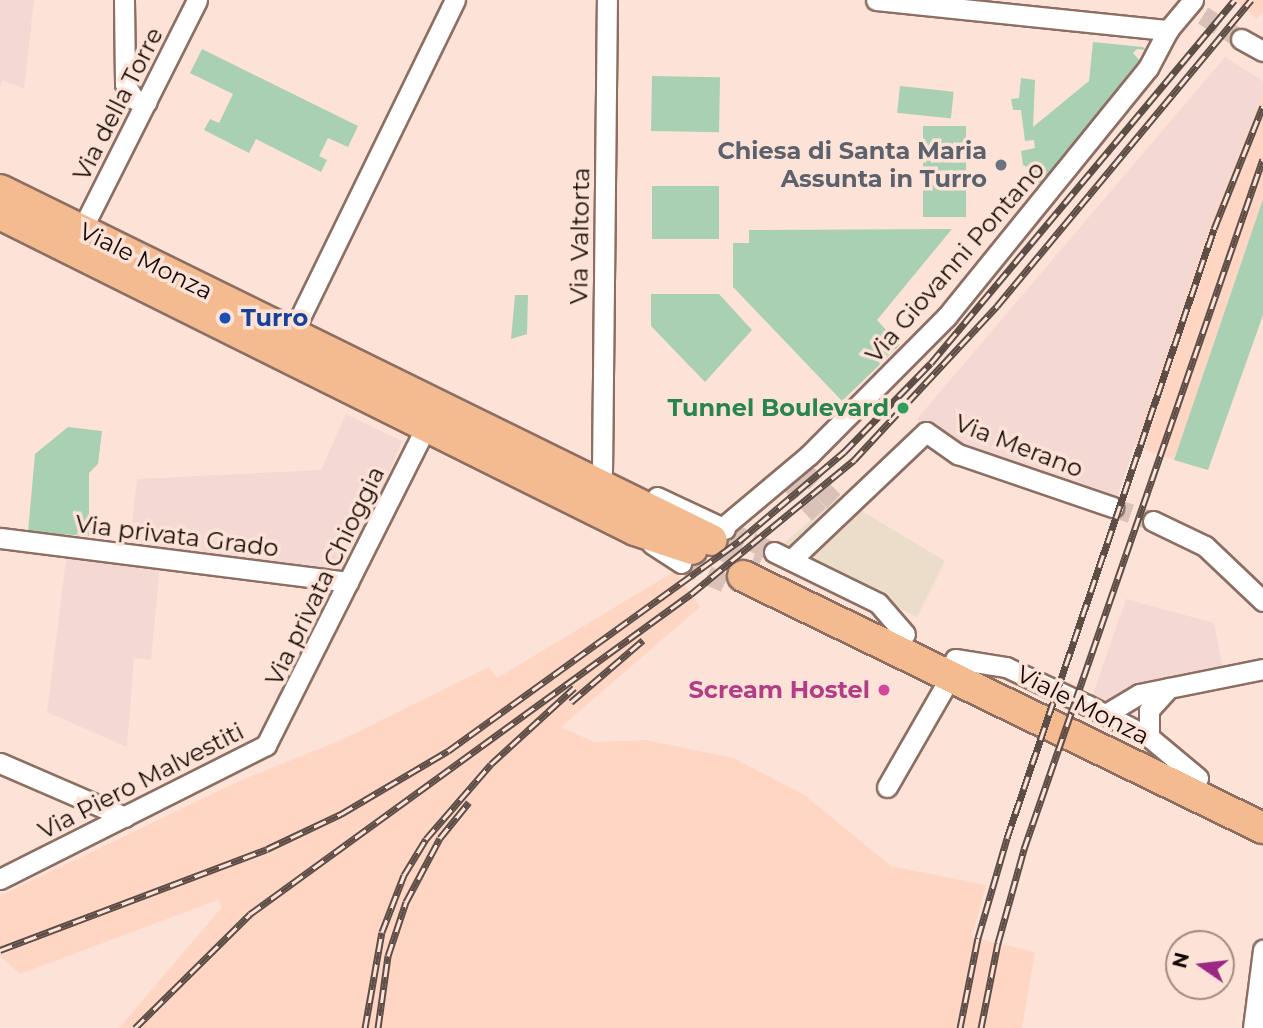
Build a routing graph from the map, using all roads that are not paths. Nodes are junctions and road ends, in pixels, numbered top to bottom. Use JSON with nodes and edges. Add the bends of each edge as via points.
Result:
{"nodes":[{"id":1,"x":124,"y":0,"type":"edge"},
{"id":2,"x":197,"y":0,"type":"edge"},
{"id":3,"x":456,"y":0,"type":"edge"},
{"id":4,"x":607,"y":0,"type":"edge"},
{"id":5,"x":876,"y":0,"type":"edge"},
{"id":6,"x":1195,"y":6,"type":"edge"},
{"id":7,"x":1168,"y":30,"type":"junction"},
{"id":8,"x":1241,"y":39,"type":"tunnel mouth"},
{"id":9,"x":1263,"y":51,"type":"edge"},
{"id":10,"x":147,"y":102,"type":"junction"},
{"id":11,"x":0,"y":190,"type":"edge"},
{"id":12,"x":0,"y":214,"type":"edge"},
{"id":13,"x":82,"y":229,"type":"junction"},
{"id":14,"x":287,"y":345,"type":"junction"},
{"id":15,"x":432,"y":415,"type":"junction"},
{"id":16,"x":594,"y":474,"type":"junction"},
{"id":17,"x":1113,"y":507,"type":"tunnel mouth"},
{"id":18,"x":1153,"y":521,"type":"tunnel mouth"},
{"id":19,"x":0,"y":538,"type":"edge"},
{"id":20,"x":707,"y":542,"type":"junction"},
{"id":21,"x":760,"y":567,"type":"junction"},
{"id":22,"x":348,"y":582,"type":"junction"},
{"id":23,"x":1263,"y":601,"type":"edge"},
{"id":24,"x":1263,"y":668,"type":"edge"},
{"id":25,"x":943,"y":669,"type":"junction"},
{"id":26,"x":1169,"y":688,"type":"junction"},
{"id":27,"x":1106,"y":714,"type":"junction"},
{"id":28,"x":1149,"y":737,"type":"junction"},
{"id":29,"x":266,"y":745,"type":"joint"},
{"id":30,"x":0,"y":763,"type":"edge"},
{"id":31,"x":1198,"y":778,"type":"junction"},
{"id":32,"x":887,"y":786,"type":"dead end"},
{"id":33,"x":1263,"y":807,"type":"edge"},
{"id":34,"x":125,"y":817,"type":"junction"},
{"id":35,"x":1263,"y":828,"type":"edge"},
{"id":36,"x":0,"y":879,"type":"edge"},
{"id":37,"x":1263,"y":950,"type":"edge"},
{"id":38,"x":1253,"y":1028,"type":"edge"}],
"edges":[{"from":1,"to":10,"type":"street","via":[[125,84],[134,99]]},
{"from":2,"to":10,"type":"street","name":"Via della Torre"},
{"from":3,"to":14,"type":"street"},
{"from":4,"to":16,"type":"street","name":"Via Valtorta"},
{"from":5,"to":7,"type":"street"},
{"from":6,"to":7,"type":"street","name":"Via Giovanni Pontano"},
{"from":7,"to":20,"type":"street","name":"Via Giovanni Pontano","via":[[1148,68],[947,316],[793,473]]},
{"from":8,"to":9,"type":"street"},
{"from":10,"to":13,"type":"street","name":"Via della Torre"},
{"from":11,"to":13,"type":"main road","name":"Viale Monza"},
{"from":12,"to":14,"type":"main road","name":"Viale Monza"},
{"from":13,"to":14,"type":"main road","name":"Viale Monza"},
{"from":14,"to":15,"type":"main road","name":"Viale Monza"},
{"from":15,"to":16,"type":"main road","name":"Viale Monza"},
{"from":15,"to":20,"type":"main road","name":"Viale Monza","via":[[635,530]]},
{"from":15,"to":22,"type":"street","name":"Via privata Chioggia"},
{"from":16,"to":20,"type":"main road","name":"Viale Monza"},
{"from":17,"to":21,"type":"street","name":"Via Merano","via":[[958,454],[926,432],[824,520]]},
{"from":18,"to":23,"type":"street","via":[[1205,546]]},
{"from":19,"to":22,"type":"street","name":"Via privata Grado"},
{"from":21,"to":25,"type":"main road","name":"Viale Monza","via":[[828,618]]},
{"from":21,"to":25,"type":"main road","name":"Viale Monza","via":[[905,634]]},
{"from":22,"to":29,"type":"street","name":"Via privata Chioggia"},
{"from":24,"to":26,"type":"street"},
{"from":25,"to":27,"type":"street","name":"Viale Monza","via":[[1006,667]]},
{"from":25,"to":31,"type":"main road","name":"Viale Monza"},
{"from":25,"to":32,"type":"street"},
{"from":25,"to":35,"type":"main road","name":"Viale Monza"},
{"from":26,"to":27,"type":"street","via":[[1133,696]]},
{"from":26,"to":28,"type":"street","via":[[1149,710]]},
{"from":27,"to":28,"type":"street","name":"Viale Monza"},
{"from":28,"to":31,"type":"street","name":"Viale Monza"},
{"from":29,"to":34,"type":"street","name":"Via Piero Malvestiti"},
{"from":30,"to":34,"type":"street"},
{"from":31,"to":33,"type":"main road","name":"Viale Monza"},
{"from":34,"to":36,"type":"street","name":"Via Piero Malvestiti"},
{"from":37,"to":38,"type":"street"}]}
